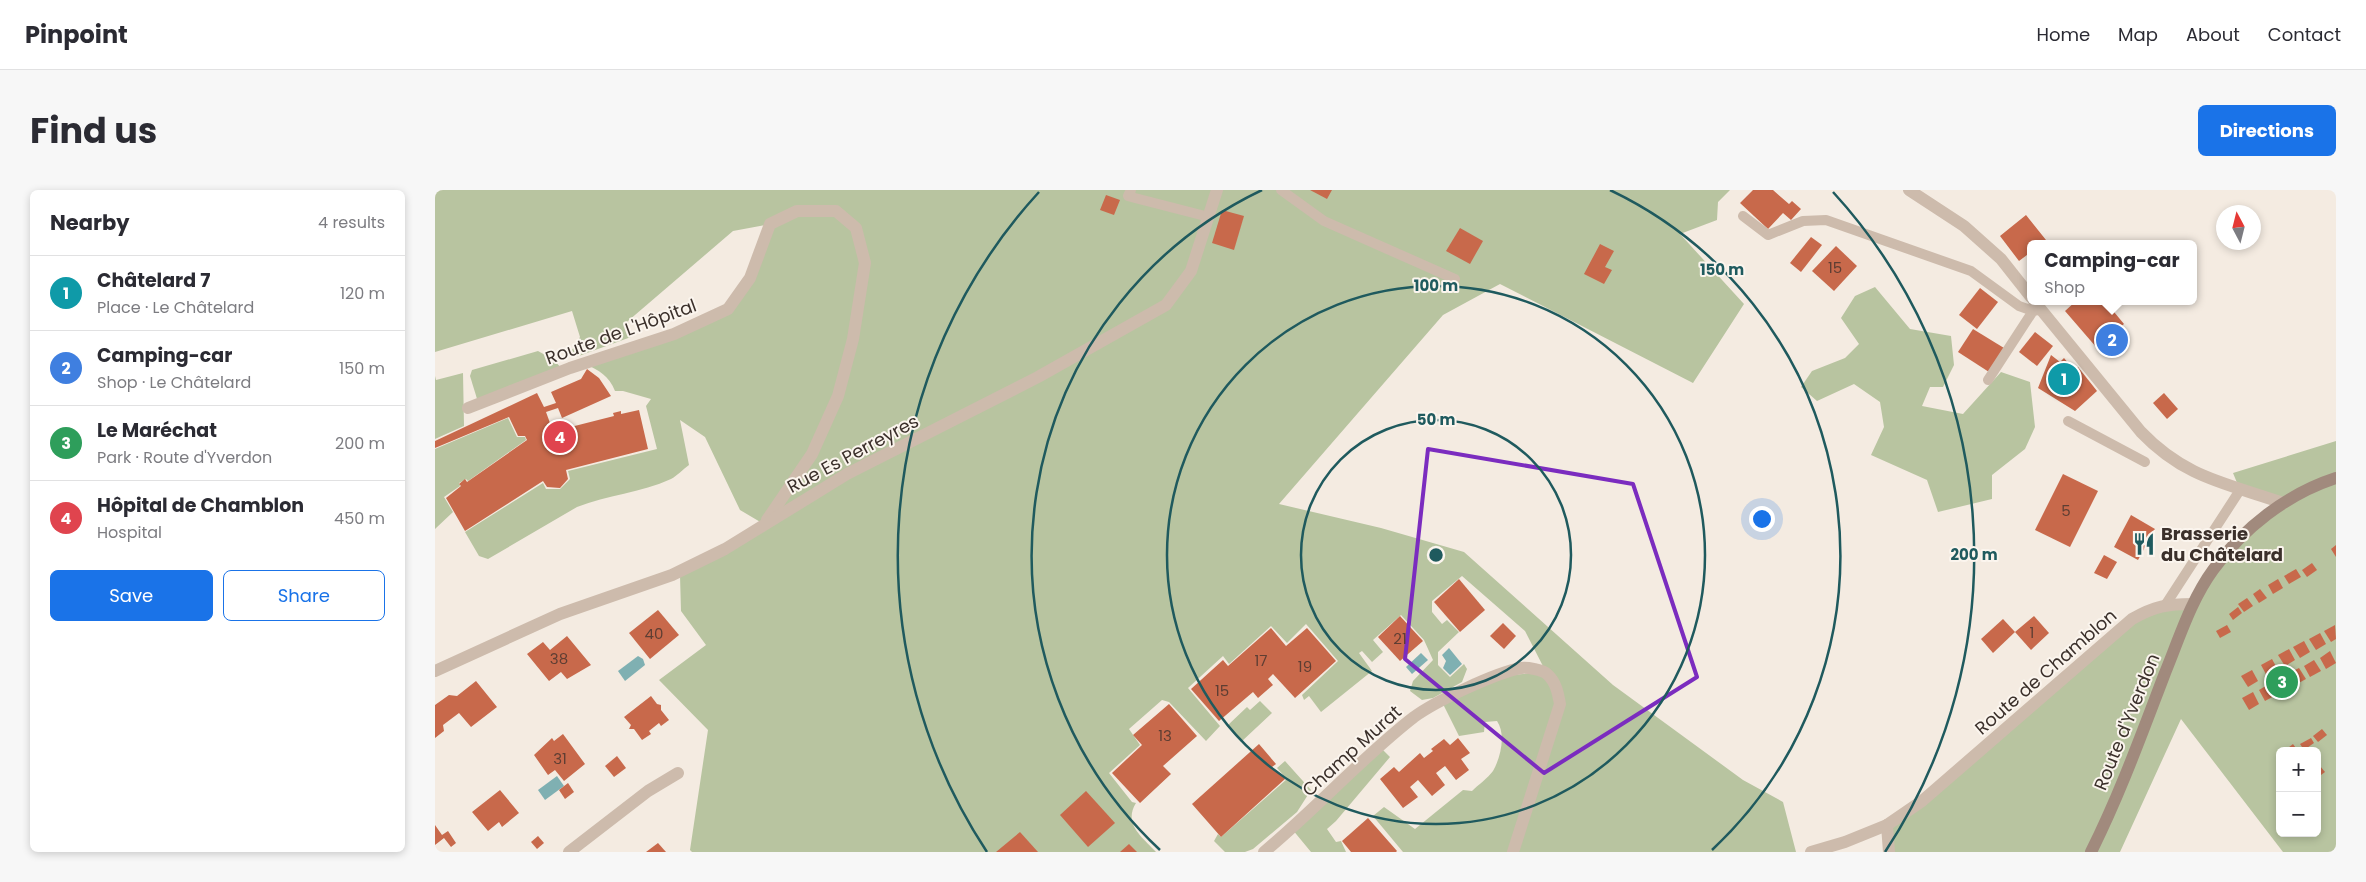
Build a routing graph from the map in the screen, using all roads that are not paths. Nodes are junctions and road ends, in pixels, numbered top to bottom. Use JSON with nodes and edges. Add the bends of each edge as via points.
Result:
{"nodes":[{"id":1,"x":1131,"y":190,"type":"edge"},
{"id":2,"x":1217,"y":190,"type":"edge"},
{"id":3,"x":1281,"y":190,"type":"edge"},
{"id":4,"x":1909,"y":190,"type":"edge"},
{"id":5,"x":1743,"y":216,"type":"dead end"},
{"id":6,"x":1209,"y":218,"type":"junction"},
{"id":7,"x":1455,"y":279,"type":"dead end"},
{"id":8,"x":2027,"y":292,"type":"edge"},
{"id":9,"x":2036,"y":307,"type":"edge"},
{"id":10,"x":1988,"y":380,"type":"dead end"},
{"id":11,"x":468,"y":408,"type":"dead end"},
{"id":12,"x":2068,"y":421,"type":"dead end"},
{"id":13,"x":2145,"y":462,"type":"dead end"},
{"id":14,"x":2336,"y":478,"type":"edge"},
{"id":15,"x":2240,"y":490,"type":"junction"},
{"id":16,"x":2283,"y":503,"type":"junction"},
{"id":17,"x":764,"y":524,"type":"junction"},
{"id":18,"x":2166,"y":604,"type":"junction"},
{"id":19,"x":2193,"y":604,"type":"junction"},
{"id":20,"x":435,"y":671,"type":"edge"},
{"id":21,"x":678,"y":773,"type":"dead end"},
{"id":22,"x":1887,"y":825,"type":"junction"},
{"id":23,"x":569,"y":852,"type":"edge"},
{"id":24,"x":1264,"y":852,"type":"edge"},
{"id":25,"x":1513,"y":852,"type":"edge"},
{"id":26,"x":1811,"y":852,"type":"edge"},
{"id":27,"x":1889,"y":852,"type":"edge"},
{"id":28,"x":2091,"y":852,"type":"edge"}],
"edges":[{"from":1,"to":6,"type":"lane","via":[[1128,196]]},
{"from":2,"to":6,"type":"street","name":"Rue Es Perreyres"},
{"from":3,"to":7,"type":"lane","via":[[1324,221]]},
{"from":4,"to":8,"type":"street","via":[[1964,226],[2001,258]]},
{"from":5,"to":9,"type":"lane","via":[[1768,235],[1803,221],[1826,220],[1971,271],[2019,306]]},
{"from":6,"to":17,"type":"street","name":"Rue Es Perreyres","via":[[1191,271],[1166,305],[1038,377],[847,474]]},
{"from":9,"to":10,"type":"lane"},
{"from":9,"to":15,"type":"street","via":[[2158,450],[2190,471]]},
{"from":11,"to":17,"type":"street","name":"Route de L'Hôpital","via":[[570,368],[674,334],[728,309],[750,278],[770,224],[797,211],[836,211],[856,228],[865,263],[853,339],[839,396],[812,454]]},
{"from":12,"to":13,"type":"lane"},
{"from":14,"to":16,"type":"main road"},
{"from":15,"to":16,"type":"street"},
{"from":15,"to":18,"type":"lane"},
{"from":16,"to":19,"type":"main road","via":[[2232,546],[2212,571]]},
{"from":17,"to":20,"type":"street","name":"Rue Es Perreyres","via":[[725,549],[673,575],[560,614]]},
{"from":18,"to":19,"type":"street","name":"Route de Chamblon"},
{"from":18,"to":22,"type":"street","name":"Route de Chamblon","via":[[2133,619],[1968,764]]},
{"from":19,"to":28,"type":"main road","name":"Route d'Yverdon","via":[[2121,787]]},
{"from":21,"to":23,"type":"street","via":[[648,791]]},
{"from":22,"to":26,"type":"street","name":"Route de Chamblon"},
{"from":22,"to":27,"type":"street"},
{"from":24,"to":25,"type":"street","name":"Champ Murat","via":[[1416,716],[1473,686],[1523,667],[1546,673],[1557,687],[1560,704]]}]}
